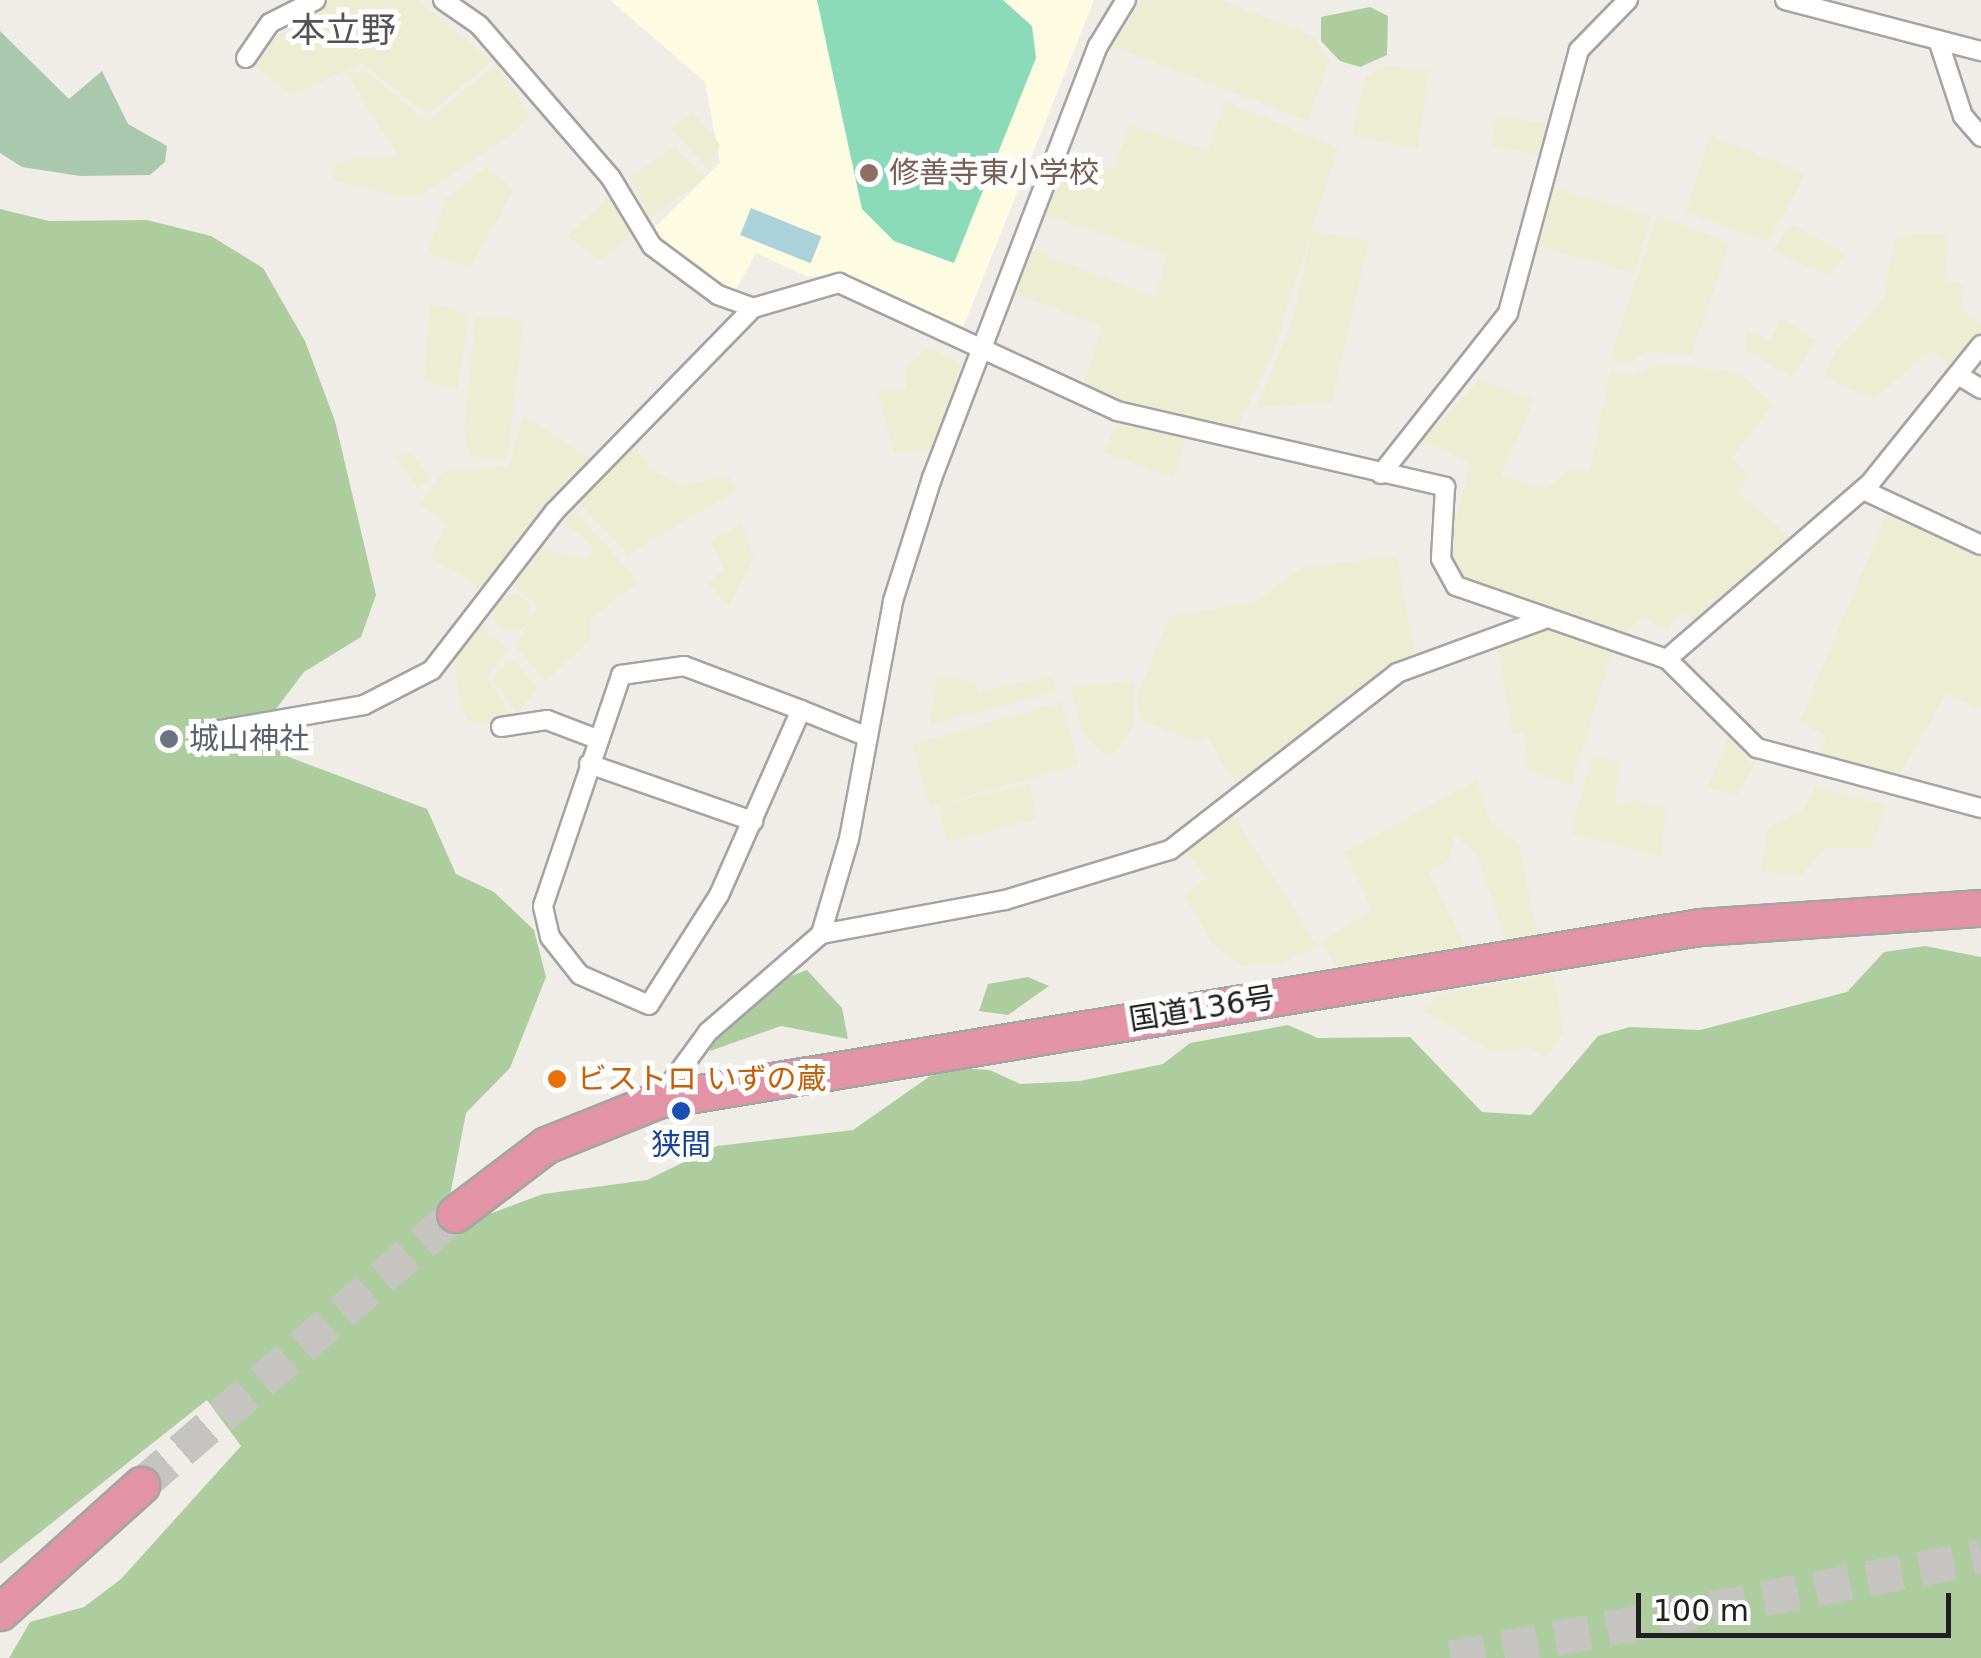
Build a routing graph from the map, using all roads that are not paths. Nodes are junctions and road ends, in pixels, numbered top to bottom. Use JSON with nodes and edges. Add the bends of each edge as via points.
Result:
{"nodes":[{"id":1,"x":316,"y":0,"type":"edge"},
{"id":2,"x":443,"y":0,"type":"edge"},
{"id":3,"x":1126,"y":0,"type":"edge"},
{"id":4,"x":1628,"y":0,"type":"edge"},
{"id":5,"x":1785,"y":0,"type":"edge"},
{"id":6,"x":1938,"y":40,"type":"junction"},
{"id":7,"x":1981,"y":51,"type":"edge"},
{"id":8,"x":246,"y":58,"type":"dead end"},
{"id":9,"x":1981,"y":136,"type":"edge"},
{"id":10,"x":753,"y":308,"type":"junction"},
{"id":11,"x":1981,"y":345,"type":"edge"},
{"id":12,"x":978,"y":352,"type":"junction"},
{"id":13,"x":1958,"y":375,"type":"junction"},
{"id":14,"x":1981,"y":389,"type":"edge"},
{"id":15,"x":1381,"y":474,"type":"junction"},
{"id":16,"x":1863,"y":490,"type":"junction"},
{"id":17,"x":1981,"y":546,"type":"edge"},
{"id":18,"x":1542,"y":620,"type":"junction"},
{"id":19,"x":1667,"y":660,"type":"junction"},
{"id":20,"x":801,"y":710,"type":"junction"},
{"id":21,"x":501,"y":727,"type":"dead end"},
{"id":22,"x":208,"y":732,"type":"dead end"},
{"id":23,"x":863,"y":734,"type":"junction"},
{"id":24,"x":598,"y":740,"type":"junction"},
{"id":25,"x":588,"y":764,"type":"junction"},
{"id":26,"x":1981,"y":808,"type":"edge"},
{"id":27,"x":754,"y":821,"type":"junction"},
{"id":28,"x":1981,"y":908,"type":"edge"},
{"id":29,"x":821,"y":934,"type":"junction"},
{"id":30,"x":658,"y":1100,"type":"junction"},
{"id":31,"x":455,"y":1214,"type":"tunnel mouth"},
{"id":32,"x":141,"y":1486,"type":"tunnel mouth"},
{"id":33,"x":0,"y":1612,"type":"edge"}],
"edges":[{"from":1,"to":8,"type":"street","via":[[270,22]]},
{"from":2,"to":10,"type":"street","via":[[479,26],[611,178],[672,267]]},
{"from":3,"to":12,"type":"street","via":[[1098,46]]},
{"from":4,"to":15,"type":"street","via":[[1579,50],[1508,313]]},
{"from":5,"to":6,"type":"street"},
{"from":6,"to":7,"type":"street"},
{"from":6,"to":9,"type":"street","via":[[1964,116]]},
{"from":10,"to":12,"type":"street","via":[[839,284]]},
{"from":10,"to":22,"type":"street","via":[[561,504],[432,670],[364,705]]},
{"from":11,"to":13,"type":"street"},
{"from":12,"to":15,"type":"street","via":[[1116,412]]},
{"from":12,"to":23,"type":"street","via":[[893,601]]},
{"from":13,"to":14,"type":"street"},
{"from":13,"to":16,"type":"street"},
{"from":15,"to":18,"type":"street","via":[[1451,491],[1444,573]]},
{"from":16,"to":17,"type":"street"},
{"from":16,"to":19,"type":"street"},
{"from":18,"to":19,"type":"street"},
{"from":18,"to":29,"type":"street","via":[[1397,673],[1170,850],[1005,900]]},
{"from":19,"to":26,"type":"street","via":[[1744,742]]},
{"from":20,"to":23,"type":"street"},
{"from":20,"to":24,"type":"street","via":[[684,666],[627,669]]},
{"from":20,"to":27,"type":"street"},
{"from":21,"to":24,"type":"street","via":[[547,720]]},
{"from":23,"to":29,"type":"street","via":[[849,839]]},
{"from":24,"to":25,"type":"street"},
{"from":25,"to":27,"type":"street"},
{"from":25,"to":27,"type":"street","via":[[543,906],[550,937],[580,975],[633,1000],[649,1005],[666,989]]},
{"from":28,"to":30,"type":"highway","name":"国道136号","via":[[1700,927]]},
{"from":29,"to":30,"type":"street","via":[[708,1032]]},
{"from":30,"to":31,"type":"highway","name":"国道136号","via":[[546,1145]]},
{"from":32,"to":33,"type":"highway"}]}
